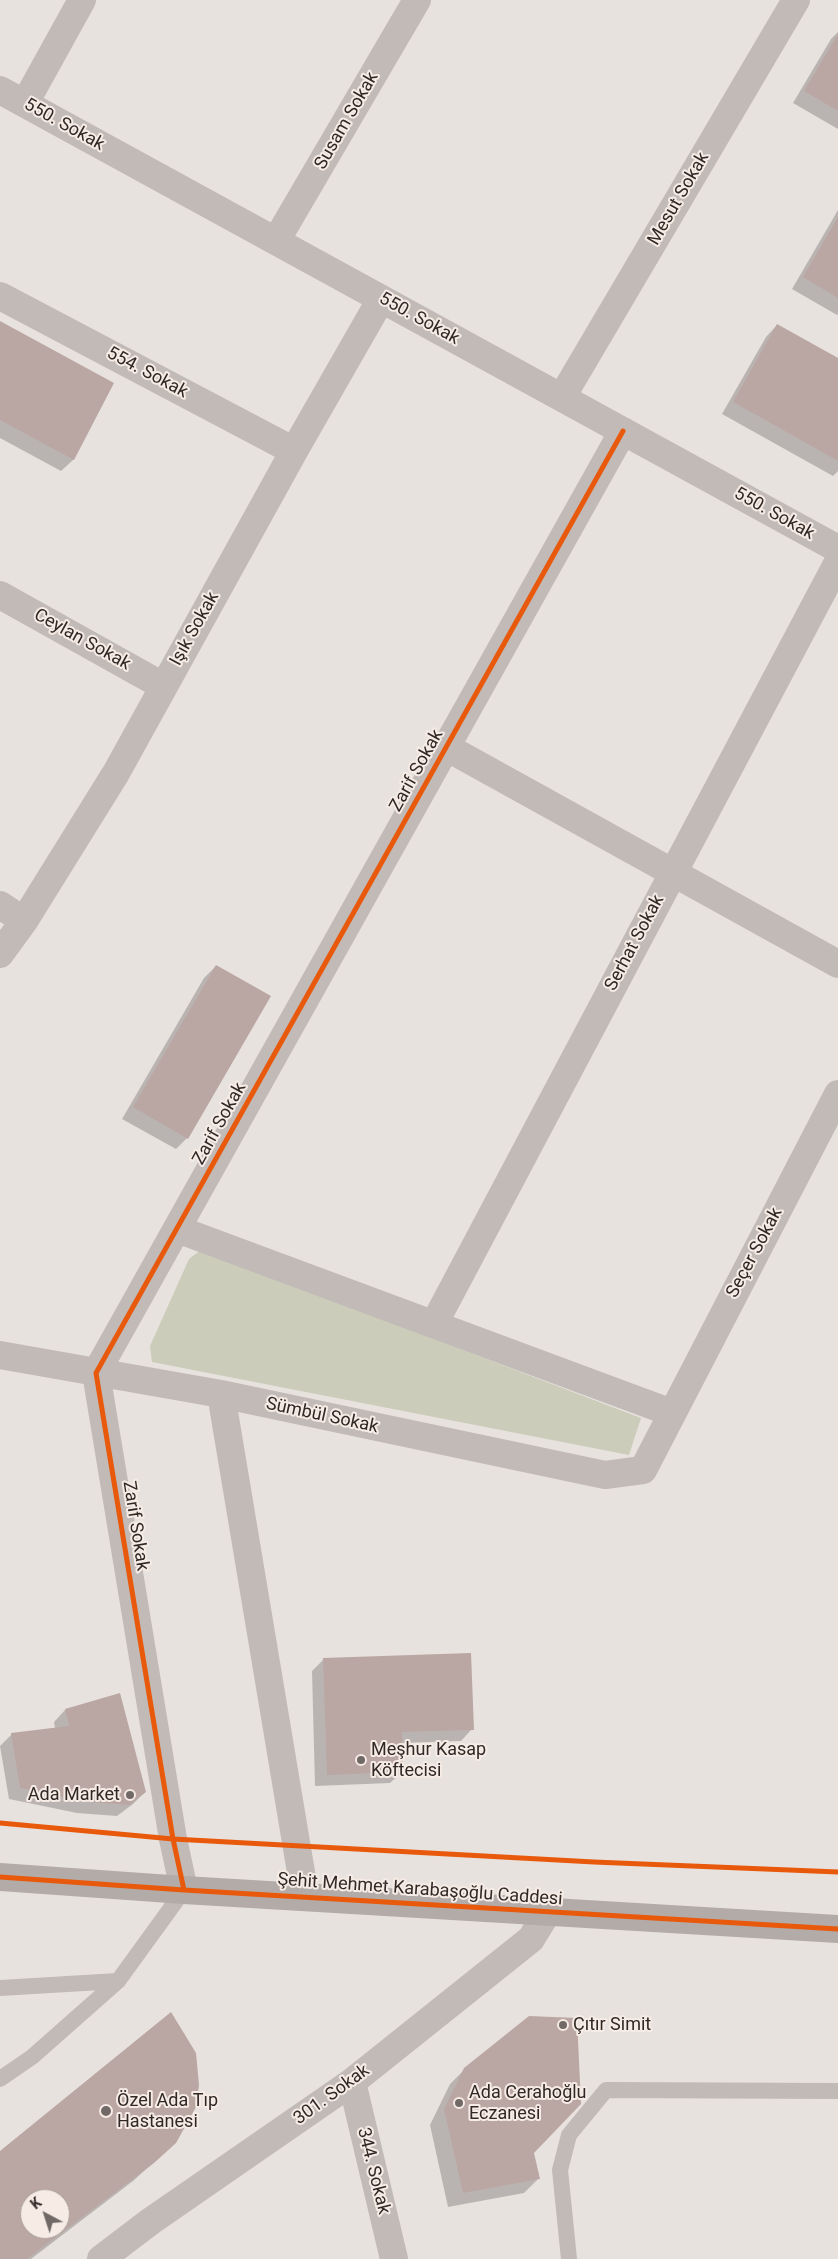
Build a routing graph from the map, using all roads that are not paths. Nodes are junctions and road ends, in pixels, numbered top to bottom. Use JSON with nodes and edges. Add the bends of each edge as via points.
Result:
{"nodes":[{"id":1,"x":82,"y":0,"type":"edge"},
{"id":2,"x":417,"y":0,"type":"edge"},
{"id":3,"x":796,"y":0,"type":"edge"},
{"id":4,"x":0,"y":90,"type":"edge"},
{"id":5,"x":25,"y":104,"type":"junction"},
{"id":6,"x":276,"y":241,"type":"junction"},
{"id":7,"x":0,"y":296,"type":"edge"},
{"id":8,"x":382,"y":299,"type":"junction"},
{"id":9,"x":562,"y":398,"type":"junction"},
{"id":10,"x":623,"y":431,"type":"junction"},
{"id":11,"x":294,"y":451,"type":"junction"},
{"id":12,"x":838,"y":549,"type":"edge"},
{"id":13,"x":838,"y":562,"type":"edge"},
{"id":14,"x":0,"y":595,"type":"edge"},
{"id":15,"x":163,"y":686,"type":"junction"},
{"id":16,"x":446,"y":746,"type":"junction"},
{"id":17,"x":673,"y":872,"type":"junction"},
{"id":18,"x":0,"y":905,"type":"edge"},
{"id":19,"x":24,"y":921,"type":"junction"},
{"id":20,"x":0,"y":954,"type":"edge"},
{"id":21,"x":838,"y":964,"type":"edge"},
{"id":22,"x":838,"y":1094,"type":"edge"},
{"id":23,"x":177,"y":1229,"type":"junction"},
{"id":24,"x":434,"y":1324,"type":"junction"},
{"id":25,"x":0,"y":1356,"type":"edge"},
{"id":26,"x":96,"y":1374,"type":"junction"},
{"id":27,"x":221,"y":1394,"type":"junction"},
{"id":28,"x":672,"y":1412,"type":"junction"},
{"id":29,"x":643,"y":1470,"type":"joint"},
{"id":30,"x":0,"y":1877,"type":"edge"},
{"id":31,"x":184,"y":1890,"type":"junction"},
{"id":32,"x":304,"y":1896,"type":"junction"},
{"id":33,"x":547,"y":1913,"type":"junction"},
{"id":34,"x":838,"y":1929,"type":"edge"},
{"id":35,"x":118,"y":1981,"type":"junction"},
{"id":36,"x":0,"y":1988,"type":"edge"},
{"id":37,"x":0,"y":2079,"type":"edge"},
{"id":38,"x":352,"y":2082,"type":"junction"},
{"id":39,"x":838,"y":2091,"type":"edge"},
{"id":40,"x":101,"y":2259,"type":"edge"},
{"id":41,"x":394,"y":2259,"type":"edge"},
{"id":42,"x":569,"y":2259,"type":"edge"}],
"edges":[{"from":1,"to":5,"type":"street"},
{"from":2,"to":6,"type":"street","name":"Susam Sokak"},
{"from":3,"to":9,"type":"street","name":"Mesut Sokak"},
{"from":4,"to":5,"type":"street","name":"550. Sokak"},
{"from":5,"to":6,"type":"street","name":"550. Sokak"},
{"from":6,"to":8,"type":"street","name":"550. Sokak"},
{"from":7,"to":11,"type":"street","name":"554. Sokak"},
{"from":8,"to":9,"type":"street","name":"550. Sokak"},
{"from":8,"to":11,"type":"street","name":"Işık Sokak"},
{"from":9,"to":10,"type":"street","name":"550. Sokak"},
{"from":10,"to":12,"type":"street","name":"550. Sokak"},
{"from":10,"to":16,"type":"street","name":"Zarif Sokak"},
{"from":11,"to":15,"type":"street","name":"Işık Sokak"},
{"from":13,"to":17,"type":"street","name":"Serhat Sokak"},
{"from":14,"to":15,"type":"street","name":"Ceylan Sokak"},
{"from":15,"to":19,"type":"street","name":"Işık Sokak","via":[[116,773]]},
{"from":16,"to":17,"type":"street"},
{"from":16,"to":23,"type":"street","name":"Zarif Sokak"},
{"from":17,"to":21,"type":"street"},
{"from":17,"to":24,"type":"street","name":"Serhat Sokak"},
{"from":18,"to":19,"type":"street"},
{"from":19,"to":20,"type":"street","name":"Işık Sokak"},
{"from":22,"to":28,"type":"street","name":"Seçer Sokak"},
{"from":23,"to":24,"type":"street"},
{"from":23,"to":26,"type":"street","name":"Zarif Sokak"},
{"from":24,"to":28,"type":"street"},
{"from":25,"to":26,"type":"street","name":"Sümbül Sokak"},
{"from":26,"to":27,"type":"street","name":"Sümbül Sokak"},
{"from":26,"to":31,"type":"street","name":"Zarif Sokak"},
{"from":27,"to":29,"type":"street","name":"Sümbül Sokak","via":[[605,1475]]},
{"from":27,"to":32,"type":"street"},
{"from":28,"to":29,"type":"street","name":"Seçer Sokak"},
{"from":30,"to":31,"type":"main road","name":"Şehit Mehmet Karabaşoğlu Caddesi"},
{"from":31,"to":32,"type":"main road","name":"Şehit Mehmet Karabaşoğlu Caddesi"},
{"from":31,"to":35,"type":"lane"},
{"from":32,"to":33,"type":"main road","name":"Şehit Mehmet Karabaşoğlu Caddesi"},
{"from":33,"to":34,"type":"main road","name":"Şehit Mehmet Karabaşoğlu Caddesi"},
{"from":33,"to":38,"type":"street","name":"301. Sokak","via":[[531,1939]]},
{"from":35,"to":36,"type":"lane"},
{"from":35,"to":37,"type":"lane","via":[[32,2057]]},
{"from":38,"to":40,"type":"street","name":"301. Sokak"},
{"from":38,"to":41,"type":"street","name":"344. Sokak"},
{"from":39,"to":42,"type":"lane","via":[[606,2090],[570,2135],[560,2170]]}]}
